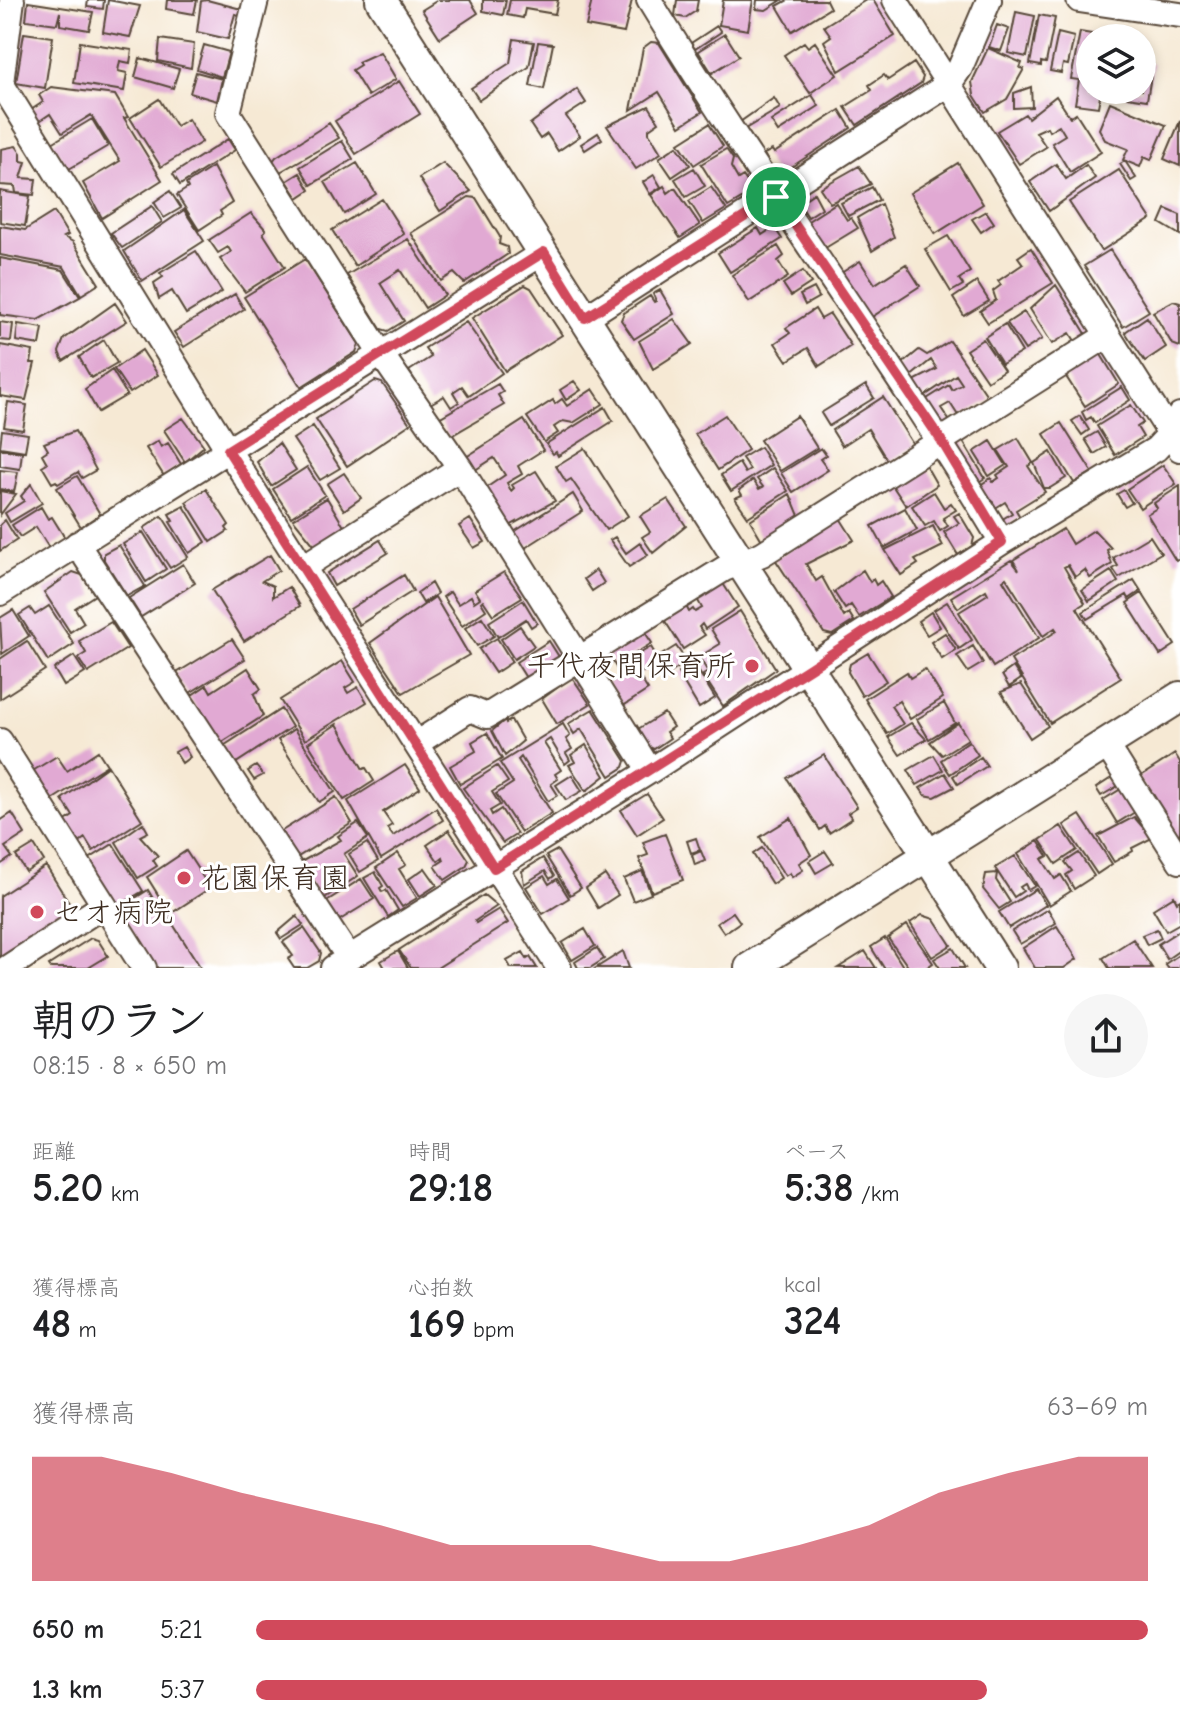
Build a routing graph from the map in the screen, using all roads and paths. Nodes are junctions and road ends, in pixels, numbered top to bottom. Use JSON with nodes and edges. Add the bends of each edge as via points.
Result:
{"nodes":[{"id":1,"x":12,"y":0,"type":"edge"},
{"id":2,"x":256,"y":0,"type":"edge"},
{"id":3,"x":381,"y":0,"type":"edge"},
{"id":4,"x":649,"y":0,"type":"edge"},
{"id":5,"x":895,"y":0,"type":"edge"},
{"id":6,"x":989,"y":0,"type":"edge"},
{"id":7,"x":1079,"y":0,"type":"edge"},
{"id":8,"x":1180,"y":15,"type":"edge"},
{"id":9,"x":0,"y":83,"type":"edge"},
{"id":10,"x":949,"y":84,"type":"junction"},
{"id":11,"x":0,"y":91,"type":"edge"},
{"id":12,"x":776,"y":197,"type":"junction"},
{"id":13,"x":544,"y":252,"type":"junction"},
{"id":14,"x":585,"y":318,"type":"junction"},
{"id":15,"x":1108,"y":335,"type":"junction"},
{"id":16,"x":381,"y":354,"type":"junction"},
{"id":17,"x":1177,"y":432,"type":"edge"},
{"id":18,"x":941,"y":440,"type":"junction"},
{"id":19,"x":228,"y":450,"type":"junction"},
{"id":20,"x":460,"y":468,"type":"junction"},
{"id":21,"x":1002,"y":542,"type":"junction"},
{"id":22,"x":77,"y":544,"type":"junction"},
{"id":23,"x":741,"y":563,"type":"junction"},
{"id":24,"x":303,"y":567,"type":"junction"},
{"id":25,"x":0,"y":593,"type":"edge"},
{"id":26,"x":578,"y":660,"type":"junction"},
{"id":27,"x":810,"y":668,"type":"junction"},
{"id":28,"x":1180,"y":697,"type":"edge"},
{"id":29,"x":0,"y":741,"type":"edge"},
{"id":30,"x":417,"y":743,"type":"junction"},
{"id":31,"x":1106,"y":744,"type":"junction"},
{"id":32,"x":650,"y":771,"type":"junction"},
{"id":33,"x":930,"y":857,"type":"junction"},
{"id":34,"x":1180,"y":861,"type":"edge"},
{"id":35,"x":494,"y":868,"type":"junction"},
{"id":36,"x":104,"y":905,"type":"junction"},
{"id":37,"x":341,"y":963,"type":"edge"},
{"id":38,"x":7,"y":968,"type":"edge"},
{"id":39,"x":144,"y":968,"type":"edge"},
{"id":40,"x":559,"y":968,"type":"edge"},
{"id":41,"x":750,"y":968,"type":"edge"},
{"id":42,"x":1000,"y":968,"type":"edge"}],
"edges":[{"from":1,"to":9,"type":"street"},
{"from":2,"to":16,"type":"street","via":[[228,113]]},
{"from":3,"to":13,"type":"street"},
{"from":4,"to":12,"type":"street"},
{"from":5,"to":10,"type":"street"},
{"from":6,"to":10,"type":"street"},
{"from":7,"to":8,"type":"street"},
{"from":9,"to":11,"type":"street"},
{"from":9,"to":19,"type":"street"},
{"from":10,"to":12,"type":"street"},
{"from":10,"to":15,"type":"street"},
{"from":12,"to":14,"type":"street"},
{"from":12,"to":18,"type":"street"},
{"from":13,"to":14,"type":"street"},
{"from":13,"to":16,"type":"street"},
{"from":14,"to":23,"type":"street"},
{"from":15,"to":17,"type":"street"},
{"from":15,"to":18,"type":"street"},
{"from":16,"to":19,"type":"street"},
{"from":16,"to":20,"type":"street"},
{"from":17,"to":21,"type":"street"},
{"from":18,"to":21,"type":"street"},
{"from":18,"to":23,"type":"street"},
{"from":19,"to":22,"type":"street"},
{"from":19,"to":24,"type":"street"},
{"from":20,"to":24,"type":"street"},
{"from":20,"to":26,"type":"street"},
{"from":21,"to":27,"type":"street"},
{"from":22,"to":25,"type":"street"},
{"from":22,"to":37,"type":"street"},
{"from":23,"to":26,"type":"street"},
{"from":23,"to":27,"type":"street"},
{"from":24,"to":30,"type":"street"},
{"from":26,"to":30,"type":"street","via":[[487,716],[470,709]]},
{"from":26,"to":32,"type":"street"},
{"from":27,"to":32,"type":"street"},
{"from":27,"to":33,"type":"street"},
{"from":28,"to":31,"type":"street"},
{"from":29,"to":36,"type":"street"},
{"from":30,"to":35,"type":"street"},
{"from":31,"to":33,"type":"street"},
{"from":31,"to":34,"type":"street"},
{"from":32,"to":35,"type":"street"},
{"from":33,"to":41,"type":"street"},
{"from":33,"to":42,"type":"street"},
{"from":35,"to":37,"type":"street"},
{"from":35,"to":40,"type":"street"},
{"from":36,"to":38,"type":"street"},
{"from":36,"to":39,"type":"street"}]}
